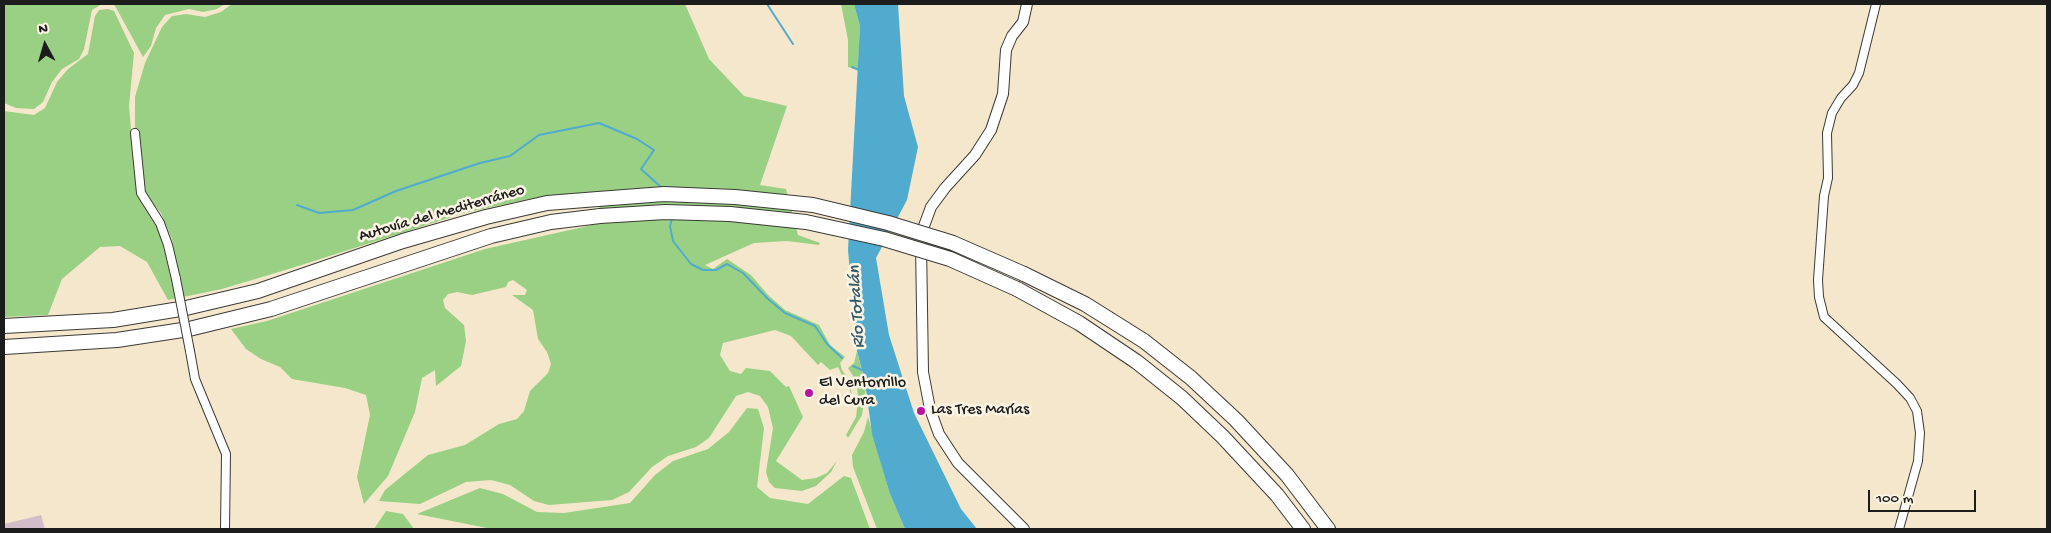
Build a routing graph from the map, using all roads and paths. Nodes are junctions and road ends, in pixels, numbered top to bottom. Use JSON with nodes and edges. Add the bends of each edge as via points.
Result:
{"nodes":[{"id":1,"x":1027,"y":4,"type":"edge"},
{"id":2,"x":1876,"y":4,"type":"edge"},
{"id":3,"x":135,"y":133,"type":"dead end"},
{"id":4,"x":4,"y":326,"type":"edge"},
{"id":5,"x":4,"y":347,"type":"edge"},
{"id":6,"x":225,"y":529,"type":"edge"},
{"id":7,"x":1024,"y":529,"type":"edge"},
{"id":8,"x":1302,"y":529,"type":"edge"},
{"id":9,"x":1328,"y":529,"type":"edge"},
{"id":10,"x":1899,"y":529,"type":"edge"}],
"edges":[{"from":1,"to":7,"type":"street","via":[[1023,22],[1006,50],[1003,94],[991,130],[975,155],[932,207],[921,244],[923,372],[926,396],[939,434],[958,463]]},
{"from":2,"to":10,"type":"street","via":[[1859,73],[1832,113],[1827,133],[1828,178],[1818,280],[1824,317],[1897,384],[1917,411],[1920,433],[1918,461]]},
{"from":3,"to":6,"type":"street","bridge":true,"via":[[141,193],[160,223],[168,245],[194,379],[226,454]]},
{"from":4,"to":9,"type":"highway","name":"Autovía del Mediterráneo","bridge":true,"via":[[113,320],[186,308],[258,291],[486,217],[548,203],[664,194],[813,205],[888,222],[952,243],[1092,308],[1144,341],[1191,378],[1236,420],[1281,468]]},
{"from":5,"to":8,"type":"highway","bridge":true,"via":[[117,340],[189,329],[272,309],[491,236],[551,222],[665,212],[806,222],[884,239],[950,259],[1079,323],[1137,362],[1182,398],[1277,495]]}]}
